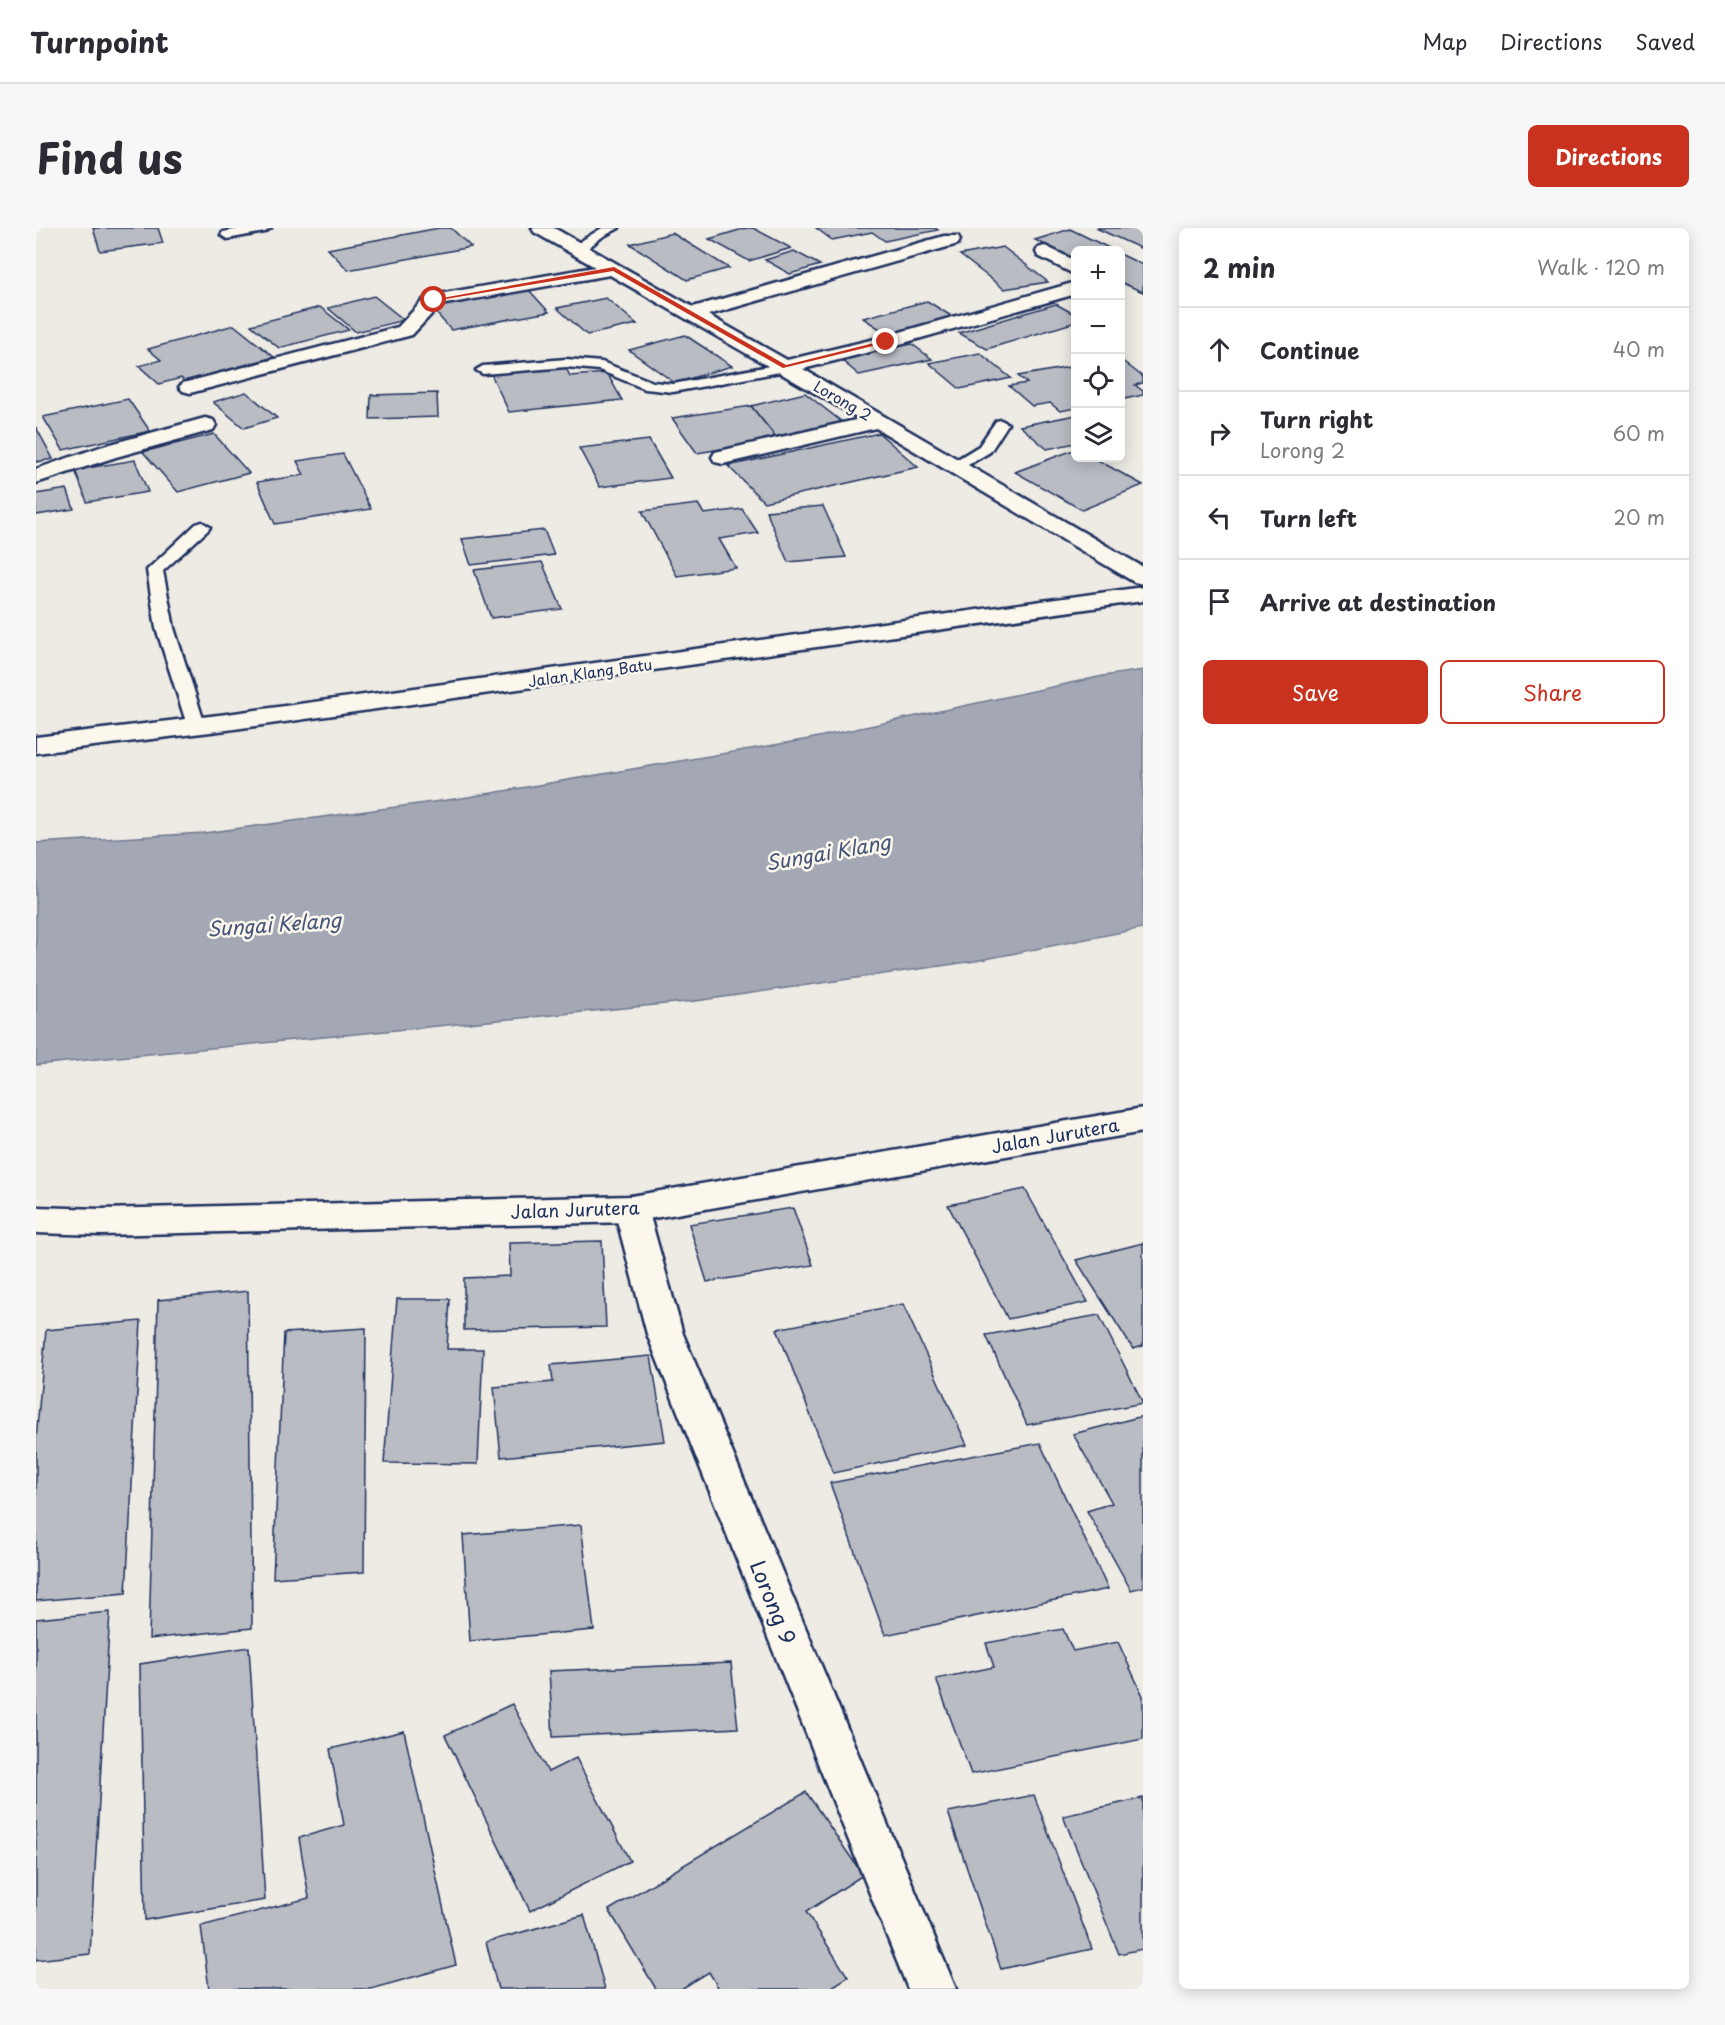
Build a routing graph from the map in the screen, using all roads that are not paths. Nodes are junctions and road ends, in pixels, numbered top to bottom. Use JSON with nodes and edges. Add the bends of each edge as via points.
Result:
{"nodes":[{"id":1,"x":265,"y":228,"type":"edge"},
{"id":2,"x":541,"y":228,"type":"edge"},
{"id":3,"x":613,"y":228,"type":"edge"},
{"id":4,"x":227,"y":235,"type":"dead end"},
{"id":5,"x":951,"y":240,"type":"dead end"},
{"id":6,"x":578,"y":249,"type":"junction"},
{"id":7,"x":1045,"y":252,"type":"dead end"},
{"id":8,"x":1071,"y":266,"type":"edge"},
{"id":9,"x":614,"y":269,"type":"junction"},
{"id":10,"x":1071,"y":289,"type":"edge"},
{"id":11,"x":692,"y":313,"type":"junction"},
{"id":12,"x":785,"y":367,"type":"junction"},
{"id":13,"x":483,"y":370,"type":"dead end"},
{"id":14,"x":190,"y":387,"type":"dead end"},
{"id":15,"x":879,"y":421,"type":"junction"},
{"id":16,"x":1001,"y":424,"type":"dead end"},
{"id":17,"x":205,"y":425,"type":"dead end"},
{"id":18,"x":723,"y":457,"type":"dead end"},
{"id":19,"x":956,"y":466,"type":"junction"},
{"id":20,"x":36,"y":476,"type":"edge"},
{"id":21,"x":202,"y":527,"type":"dead end"},
{"id":22,"x":1143,"y":577,"type":"edge"},
{"id":23,"x":1143,"y":594,"type":"edge"},
{"id":24,"x":196,"y":725,"type":"junction"},
{"id":25,"x":36,"y":745,"type":"edge"},
{"id":26,"x":1143,"y":1120,"type":"edge"},
{"id":27,"x":631,"y":1209,"type":"junction"},
{"id":28,"x":36,"y":1220,"type":"edge"},
{"id":29,"x":932,"y":1989,"type":"edge"}],
"edges":[{"from":1,"to":4,"type":"lane"},
{"from":2,"to":6,"type":"street","name":"Lorong 2"},
{"from":3,"to":6,"type":"lane"},
{"from":5,"to":11,"type":"street"},
{"from":6,"to":9,"type":"street","name":"Lorong 2"},
{"from":7,"to":8,"type":"street"},
{"from":9,"to":11,"type":"street","name":"Lorong 2"},
{"from":9,"to":14,"type":"street","via":[[434,300],[422,307],[416,323],[405,331]]},
{"from":10,"to":12,"type":"street"},
{"from":11,"to":12,"type":"street","name":"Lorong 2"},
{"from":12,"to":13,"type":"lane","via":[[673,388],[650,386],[602,366],[566,363]]},
{"from":12,"to":15,"type":"street","name":"Lorong 2"},
{"from":15,"to":18,"type":"street"},
{"from":15,"to":19,"type":"street","name":"Lorong 2"},
{"from":16,"to":19,"type":"lane","via":[[986,449]]},
{"from":17,"to":20,"type":"street"},
{"from":19,"to":22,"type":"street","name":"Lorong 2"},
{"from":21,"to":24,"type":"lane","via":[[155,570],[165,628]]},
{"from":23,"to":24,"type":"street","name":"Jalan Klang Batu"},
{"from":24,"to":25,"type":"street","name":"Jalan Klang Batu"},
{"from":26,"to":27,"type":"street","name":"Jalan Jurutera"},
{"from":27,"to":28,"type":"street","name":"Jalan Jurutera","via":[[101,1222]]},
{"from":27,"to":29,"type":"street","name":"Lorong 9","via":[[665,1334]]}]}
